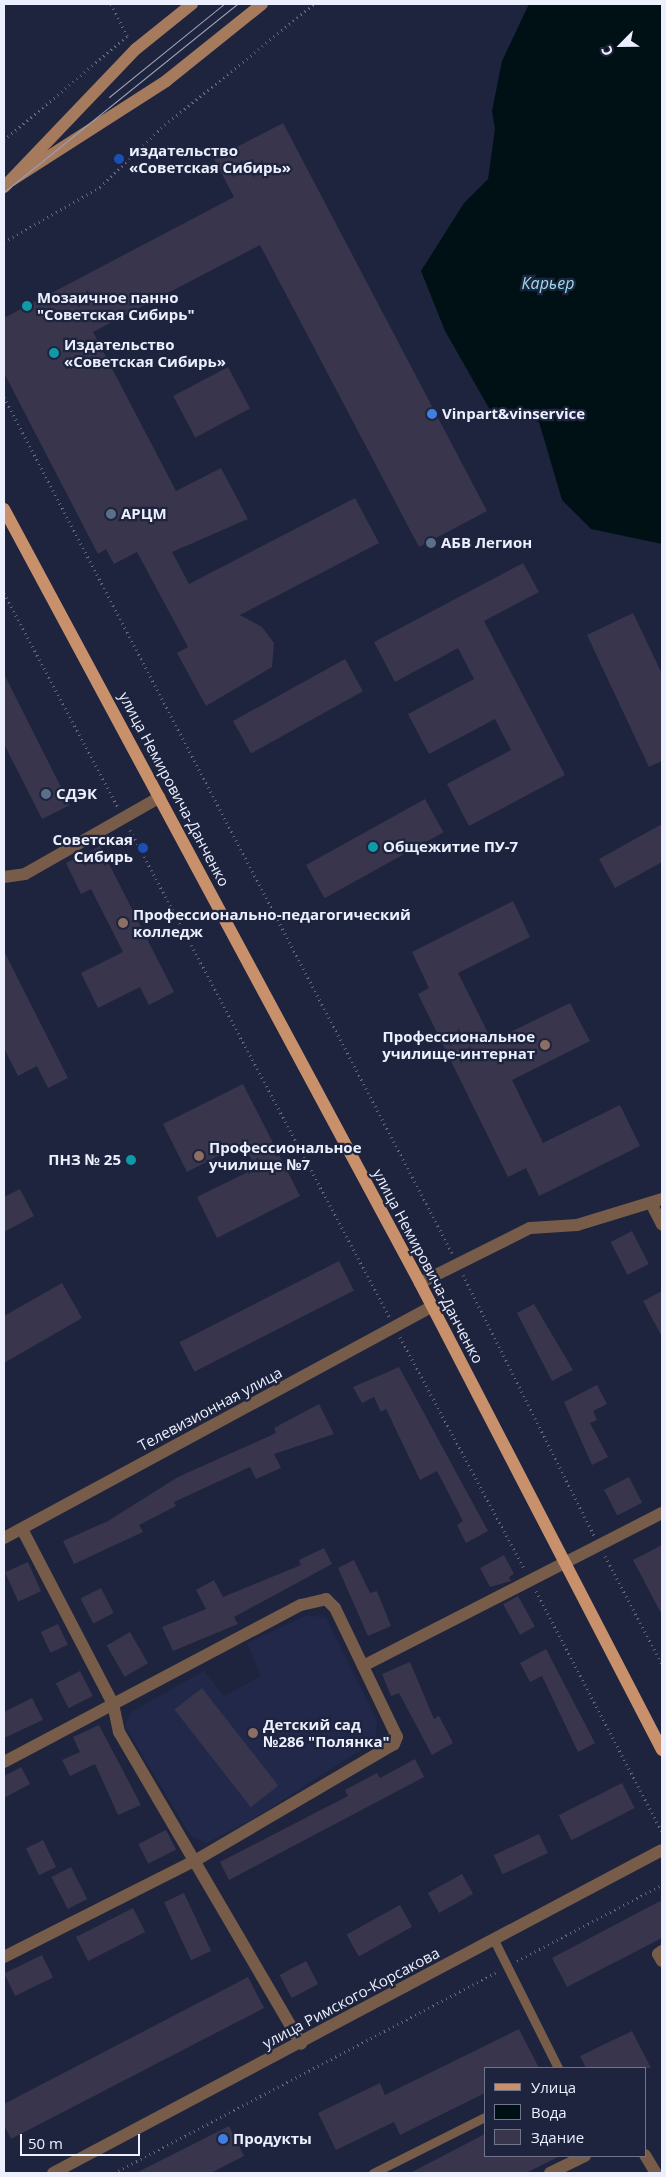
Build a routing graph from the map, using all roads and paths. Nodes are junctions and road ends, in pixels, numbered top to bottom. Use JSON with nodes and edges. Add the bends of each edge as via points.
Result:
{"nodes":[{"id":1,"x":111,"y":4,"type":"edge"},
{"id":2,"x":192,"y":4,"type":"edge"},
{"id":3,"x":262,"y":4,"type":"edge"},
{"id":4,"x":314,"y":4,"type":"edge"},
{"id":5,"x":134,"y":31,"type":"dead end"},
{"id":6,"x":127,"y":36,"type":"junction"},
{"id":7,"x":136,"y":49,"type":"junction"},
{"id":8,"x":4,"y":140,"type":"edge"},
{"id":9,"x":8,"y":184,"type":"edge"},
{"id":10,"x":4,"y":242,"type":"edge"},
{"id":11,"x":4,"y":397,"type":"edge"},
{"id":12,"x":4,"y":509,"type":"edge"},
{"id":13,"x":4,"y":594,"type":"edge"},
{"id":14,"x":160,"y":797,"type":"junction"},
{"id":15,"x":124,"y":818,"type":"junction"},
{"id":16,"x":4,"y":877,"type":"edge"},
{"id":17,"x":657,"y":1202,"type":"edge"},
{"id":18,"x":662,"y":1225,"type":"edge"},
{"id":19,"x":458,"y":1265,"type":"junction"},
{"id":20,"x":420,"y":1283,"type":"junction"},
{"id":21,"x":432,"y":1307,"type":"junction"},
{"id":22,"x":395,"y":1327,"type":"junction"},
{"id":23,"x":662,"y":1512,"type":"edge"},
{"id":24,"x":22,"y":1529,"type":"junction"},
{"id":25,"x":4,"y":1538,"type":"edge"},
{"id":26,"x":598,"y":1543,"type":"junction"},
{"id":27,"x":563,"y":1563,"type":"junction"},
{"id":28,"x":530,"y":1580,"type":"junction"},
{"id":29,"x":662,"y":1664,"type":"edge"},
{"id":30,"x":363,"y":1666,"type":"junction"},
{"id":31,"x":113,"y":1704,"type":"junction"},
{"id":32,"x":662,"y":1750,"type":"edge"},
{"id":33,"x":4,"y":1762,"type":"edge"},
{"id":34,"x":662,"y":1832,"type":"edge"},
{"id":35,"x":662,"y":1850,"type":"edge"},
{"id":36,"x":196,"y":1860,"type":"junction"},
{"id":37,"x":662,"y":1885,"type":"edge"},
{"id":38,"x":494,"y":1940,"type":"junction"},
{"id":39,"x":662,"y":1951,"type":"edge"},
{"id":40,"x":4,"y":1957,"type":"edge"},
{"id":41,"x":662,"y":1961,"type":"edge"},
{"id":42,"x":508,"y":1966,"type":"junction"},
{"id":43,"x":301,"y":2044,"type":"junction"},
{"id":44,"x":558,"y":2067,"type":"edge"},
{"id":45,"x":483,"y":2119,"type":"edge"},
{"id":46,"x":583,"y":2157,"type":"edge"},
{"id":47,"x":646,"y":2157,"type":"edge"},
{"id":48,"x":53,"y":2173,"type":"edge"},
{"id":49,"x":114,"y":2173,"type":"edge"},
{"id":50,"x":373,"y":2173,"type":"edge"},
{"id":51,"x":550,"y":2173,"type":"edge"},
{"id":52,"x":656,"y":2173,"type":"edge"}],
"edges":[{"from":1,"to":6,"type":"path"},
{"from":2,"to":7,"type":"main road"},
{"from":3,"to":9,"type":"main road","via":[[166,81]]},
{"from":4,"to":10,"type":"path","via":[[161,128],[100,187]]},
{"from":5,"to":6,"type":"path"},
{"from":6,"to":7,"type":"path"},
{"from":6,"to":8,"type":"path"},
{"from":7,"to":9,"type":"main road"},
{"from":11,"to":19,"type":"path"},
{"from":12,"to":14,"type":"main road","name":"улица Немировича-Данченко"},
{"from":13,"to":15,"type":"path"},
{"from":14,"to":15,"type":"street"},
{"from":14,"to":20,"type":"main road","name":"улица Немировича-Данченко"},
{"from":15,"to":16,"type":"street","via":[[25,874]]},
{"from":15,"to":22,"type":"path"},
{"from":17,"to":18,"type":"street"},
{"from":17,"to":19,"type":"street","via":[[577,1225],[530,1228]]},
{"from":19,"to":20,"type":"street"},
{"from":19,"to":26,"type":"path","via":[[517,1391]]},
{"from":20,"to":21,"type":"main road","name":"улица Немировича-Данченко"},
{"from":21,"to":22,"type":"street","name":"Телевизионная улица"},
{"from":21,"to":27,"type":"main road","name":"улица Немировича-Данченко"},
{"from":22,"to":24,"type":"street","name":"Телевизионная улица"},
{"from":22,"to":28,"type":"path"},
{"from":23,"to":26,"type":"street"},
{"from":24,"to":25,"type":"street","name":"Телевизионная улица"},
{"from":24,"to":31,"type":"street"},
{"from":26,"to":27,"type":"street"},
{"from":26,"to":29,"type":"path"},
{"from":27,"to":28,"type":"street"},
{"from":27,"to":32,"type":"main road","name":"улица Немировича-Данченко"},
{"from":28,"to":30,"type":"street"},
{"from":28,"to":34,"type":"path"},
{"from":30,"to":31,"type":"street","via":[[335,1608],[326,1599],[300,1605]]},
{"from":30,"to":36,"type":"street","via":[[397,1738],[394,1744]]},
{"from":31,"to":33,"type":"street"},
{"from":31,"to":36,"type":"street","via":[[119,1732]]},
{"from":35,"to":38,"type":"street","name":"улица Римского-Корсакова"},
{"from":36,"to":40,"type":"street"},
{"from":36,"to":43,"type":"street"},
{"from":37,"to":42,"type":"path"},
{"from":38,"to":42,"type":"lane"},
{"from":38,"to":43,"type":"street","name":"улица Римского-Корсакова"},
{"from":39,"to":41,"type":"street","via":[[658,1954]]},
{"from":42,"to":44,"type":"lane"},
{"from":42,"to":49,"type":"path"},
{"from":43,"to":48,"type":"street","name":"улица Римского-Корсакова"},
{"from":45,"to":50,"type":"lane"},
{"from":46,"to":51,"type":"street"},
{"from":47,"to":52,"type":"street"}]}
